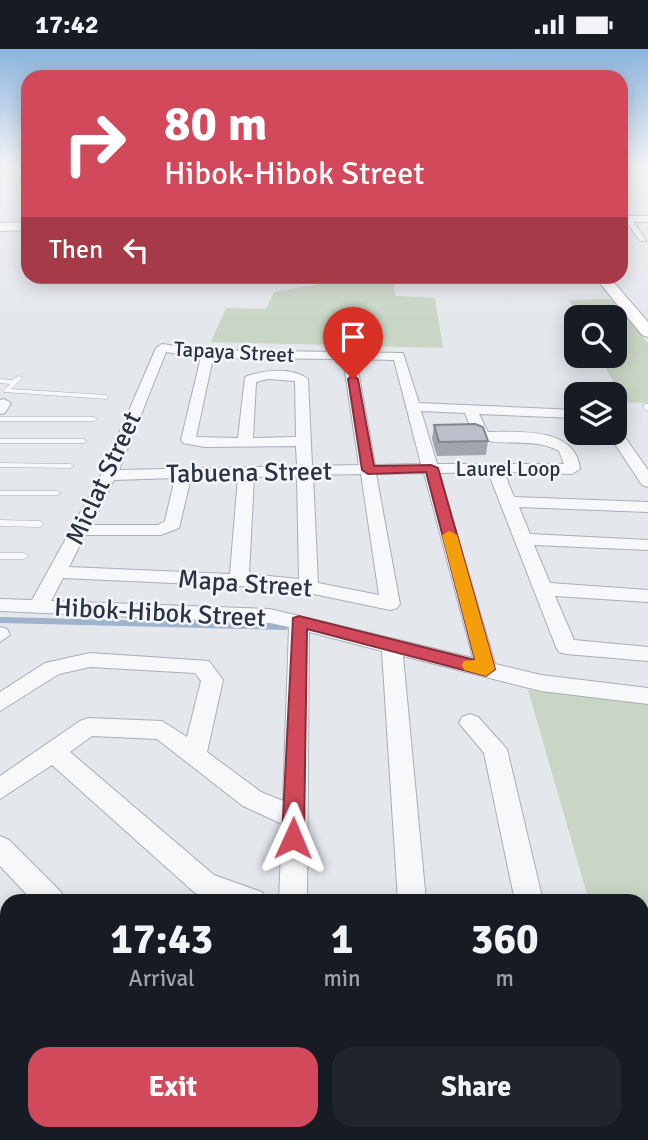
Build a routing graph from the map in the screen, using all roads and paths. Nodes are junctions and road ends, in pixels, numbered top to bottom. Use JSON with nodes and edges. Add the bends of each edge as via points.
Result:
{"nodes":[{"id":1,"x":628,"y":219,"type":"edge"},
{"id":2,"x":648,"y":219,"type":"edge"},
{"id":3,"x":628,"y":222,"type":"edge"},
{"id":4,"x":21,"y":226,"type":"edge"},
{"id":5,"x":0,"y":227,"type":"edge"},
{"id":6,"x":643,"y":239,"type":"dead end"},
{"id":7,"x":608,"y":284,"type":"edge"},
{"id":8,"x":648,"y":332,"type":"edge"},
{"id":9,"x":162,"y":348,"type":"joint"},
{"id":10,"x":208,"y":354,"type":"junction"},
{"id":11,"x":349,"y":356,"type":"junction"},
{"id":12,"x":0,"y":381,"type":"edge"},
{"id":13,"x":106,"y":397,"type":"dead end"},
{"id":14,"x":0,"y":403,"type":"edge"},
{"id":15,"x":415,"y":407,"type":"junction"},
{"id":16,"x":471,"y":409,"type":"junction"},
{"id":17,"x":0,"y":410,"type":"edge"},
{"id":18,"x":564,"y":413,"type":"edge"},
{"id":19,"x":0,"y":419,"type":"edge"},
{"id":20,"x":94,"y":419,"type":"dead end"},
{"id":21,"x":0,"y":441,"type":"edge"},
{"id":22,"x":83,"y":441,"type":"dead end"},
{"id":23,"x":304,"y":441,"type":"junction"},
{"id":24,"x":245,"y":442,"type":"junction"},
{"id":25,"x":623,"y":445,"type":"edge"},
{"id":26,"x":0,"y":465,"type":"edge"},
{"id":27,"x":70,"y":466,"type":"dead end"},
{"id":28,"x":494,"y":467,"type":"junction"},
{"id":29,"x":431,"y":468,"type":"junction"},
{"id":30,"x":368,"y":470,"type":"junction"},
{"id":31,"x":305,"y":471,"type":"junction"},
{"id":32,"x":246,"y":472,"type":"junction"},
{"id":33,"x":184,"y":474,"type":"junction"},
{"id":34,"x":109,"y":475,"type":"junction"},
{"id":35,"x":648,"y":482,"type":"edge"},
{"id":36,"x":0,"y":492,"type":"edge"},
{"id":37,"x":57,"y":492,"type":"dead end"},
{"id":38,"x":507,"y":502,"type":"junction"},
{"id":39,"x":648,"y":507,"type":"edge"},
{"id":40,"x":0,"y":523,"type":"edge"},
{"id":41,"x":40,"y":524,"type":"dead end"},
{"id":42,"x":81,"y":530,"type":"junction"},
{"id":43,"x":522,"y":539,"type":"junction"},
{"id":44,"x":648,"y":545,"type":"edge"},
{"id":45,"x":0,"y":556,"type":"edge"},
{"id":46,"x":24,"y":556,"type":"dead end"},
{"id":47,"x":57,"y":572,"type":"junction"},
{"id":48,"x":239,"y":579,"type":"junction"},
{"id":49,"x":309,"y":585,"type":"junction"},
{"id":50,"x":542,"y":589,"type":"junction"},
{"id":51,"x":648,"y":596,"type":"edge"},
{"id":52,"x":0,"y":604,"type":"edge"},
{"id":53,"x":38,"y":606,"type":"junction"},
{"id":54,"x":299,"y":621,"type":"junction"},
{"id":55,"x":392,"y":646,"type":"junction"},
{"id":56,"x":648,"y":654,"type":"edge"},
{"id":57,"x":486,"y":669,"type":"junction"},
{"id":58,"x":648,"y":696,"type":"edge"},
{"id":59,"x":0,"y":703,"type":"edge"},
{"id":60,"x":470,"y":723,"type":"dead end"},
{"id":61,"x":53,"y":752,"type":"junction"},
{"id":62,"x":195,"y":754,"type":"junction"},
{"id":63,"x":0,"y":789,"type":"edge"},
{"id":64,"x":293,"y":817,"type":"junction"},
{"id":65,"x":0,"y":848,"type":"edge"},
{"id":66,"x":44,"y":894,"type":"edge"},
{"id":67,"x":233,"y":894,"type":"edge"},
{"id":68,"x":293,"y":894,"type":"edge"},
{"id":69,"x":411,"y":894,"type":"edge"},
{"id":70,"x":526,"y":894,"type":"edge"}],
"edges":[{"from":1,"to":2,"type":"street"},
{"from":3,"to":6,"type":"street"},
{"from":4,"to":5,"type":"street"},
{"from":7,"to":8,"type":"street"},
{"from":9,"to":10,"type":"street","name":"Tapaya Street"},
{"from":9,"to":34,"type":"street","name":"Miclat Street"},
{"from":10,"to":11,"type":"street","name":"Tapaya Street"},
{"from":10,"to":24,"type":"street","via":[[188,440]]},
{"from":11,"to":15,"type":"street","name":"Tapaya Street","via":[[399,356]]},
{"from":11,"to":30,"type":"street","name":"Mapa Street"},
{"from":12,"to":13,"type":"lane","via":[[17,379],[6,391]]},
{"from":14,"to":17,"type":"street","via":[[4,403]]},
{"from":15,"to":16,"type":"street"},
{"from":15,"to":29,"type":"street","name":"Tapaya Street"},
{"from":16,"to":18,"type":"street"},
{"from":16,"to":28,"type":"street","name":"Laurel Loop","via":[[479,433],[554,440],[565,446],[573,462],[572,469]]},
{"from":19,"to":20,"type":"lane"},
{"from":21,"to":22,"type":"lane"},
{"from":23,"to":24,"type":"street"},
{"from":23,"to":24,"type":"street","via":[[301,379],[257,376],[250,380]]},
{"from":23,"to":31,"type":"street"},
{"from":25,"to":35,"type":"street"},
{"from":26,"to":27,"type":"lane"},
{"from":28,"to":29,"type":"street","name":"Laurel Loop"},
{"from":28,"to":38,"type":"street"},
{"from":29,"to":30,"type":"street","name":"Tabuena Street"},
{"from":29,"to":57,"type":"street","name":"Tapaya Street"},
{"from":30,"to":31,"type":"street","name":"Tabuena Street"},
{"from":30,"to":49,"type":"street","name":"Mapa Street","via":[[390,604]]},
{"from":31,"to":32,"type":"street","name":"Tabuena Street"},
{"from":31,"to":49,"type":"street"},
{"from":32,"to":33,"type":"street","name":"Tabuena Street"},
{"from":32,"to":48,"type":"street"},
{"from":33,"to":34,"type":"street","name":"Tabuena Street"},
{"from":33,"to":42,"type":"street","via":[[173,524],[161,530]]},
{"from":34,"to":42,"type":"street","name":"Miclat Street"},
{"from":36,"to":37,"type":"lane"},
{"from":38,"to":39,"type":"street"},
{"from":38,"to":43,"type":"street"},
{"from":40,"to":41,"type":"lane"},
{"from":42,"to":47,"type":"street","name":"Miclat Street"},
{"from":43,"to":44,"type":"street"},
{"from":43,"to":50,"type":"street"},
{"from":45,"to":46,"type":"lane"},
{"from":47,"to":48,"type":"street","name":"Mapa Street"},
{"from":47,"to":53,"type":"street","name":"Miclat Street"},
{"from":48,"to":49,"type":"street","name":"Mapa Street"},
{"from":50,"to":51,"type":"street"},
{"from":50,"to":56,"type":"street","via":[[566,647]]},
{"from":52,"to":53,"type":"street","name":"Hibok-Hibok Street"},
{"from":53,"to":54,"type":"street","name":"Hibok-Hibok Street"},
{"from":54,"to":55,"type":"street","name":"Hibok-Hibok Street"},
{"from":54,"to":64,"type":"street"},
{"from":55,"to":57,"type":"street","name":"Hibok-Hibok Street"},
{"from":55,"to":69,"type":"street"},
{"from":57,"to":58,"type":"street","name":"Hibok-Hibok Street","via":[[541,683]]},
{"from":59,"to":62,"type":"street","via":[[53,668],[90,660],[201,666],[212,680]]},
{"from":60,"to":70,"type":"street","via":[[495,749]]},
{"from":61,"to":62,"type":"street","via":[[88,727],[162,730]]},
{"from":61,"to":63,"type":"street"},
{"from":61,"to":67,"type":"street","via":[[205,884]]},
{"from":62,"to":64,"type":"street","via":[[253,799]]},
{"from":64,"to":68,"type":"street"},
{"from":65,"to":66,"type":"street"}]}
